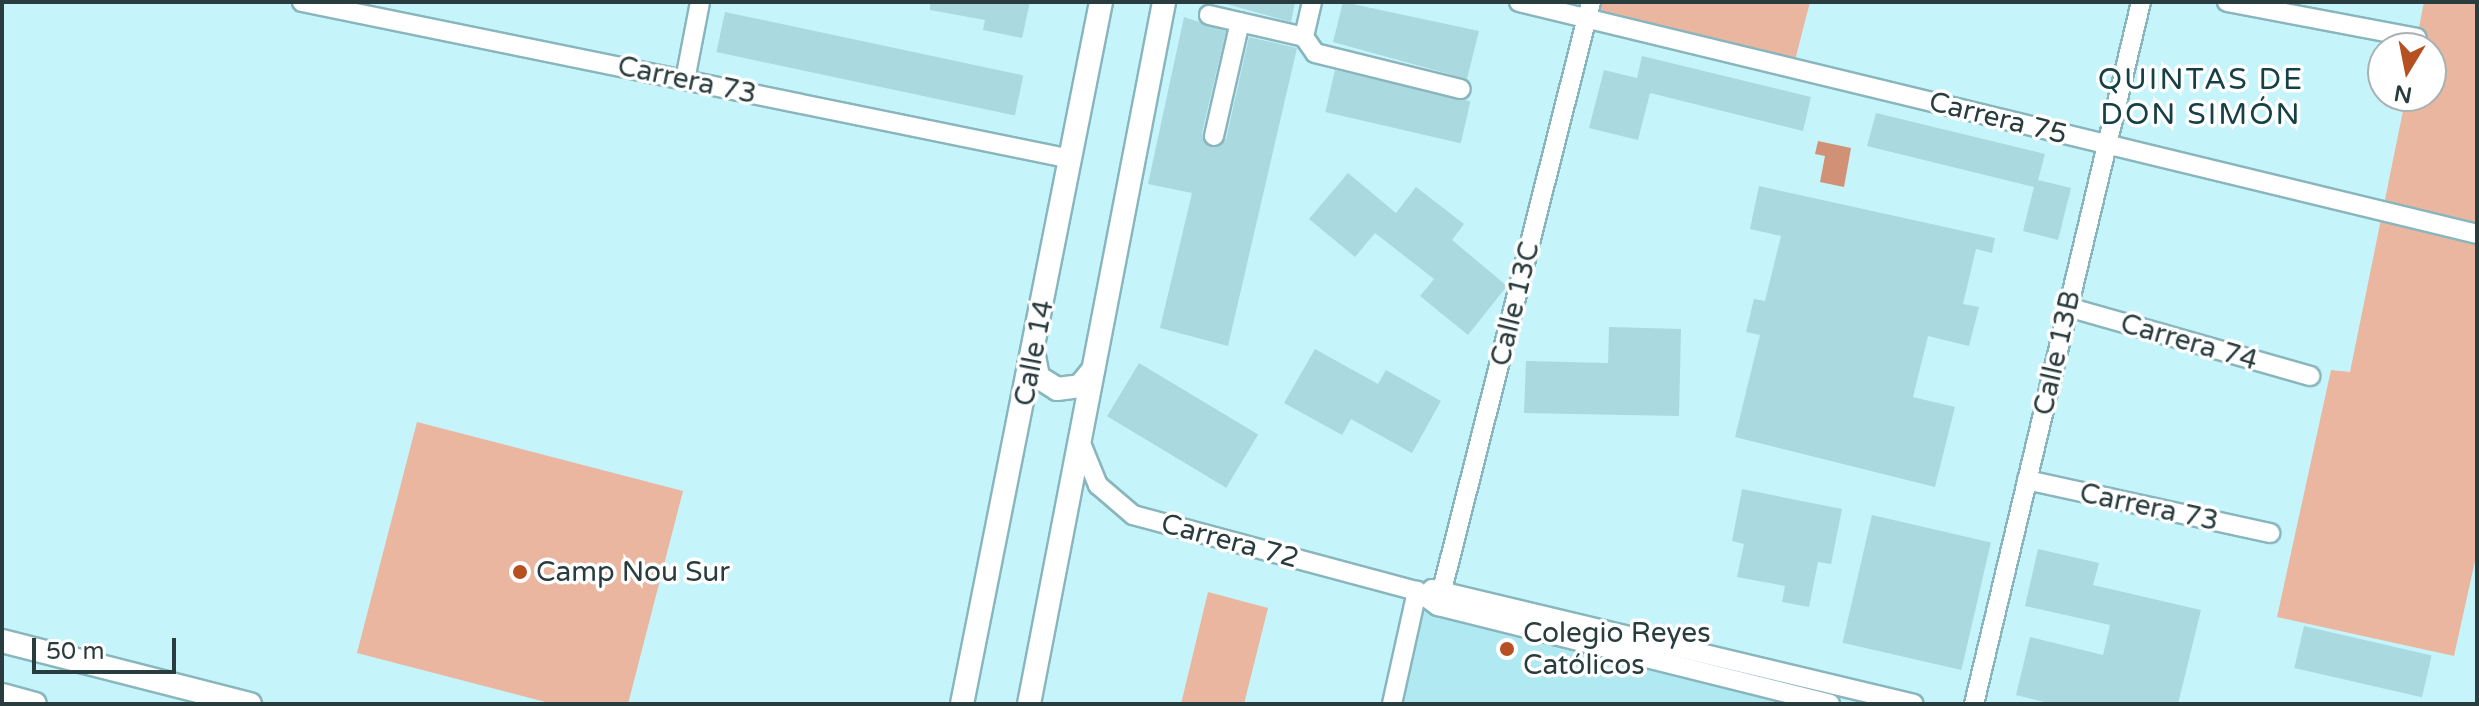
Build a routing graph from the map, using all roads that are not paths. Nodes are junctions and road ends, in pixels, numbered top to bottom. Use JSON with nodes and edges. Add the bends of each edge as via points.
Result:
{"nodes":[{"id":1,"x":302,"y":2,"type":"edge"},
{"id":2,"x":700,"y":2,"type":"edge"},
{"id":3,"x":1101,"y":2,"type":"edge"},
{"id":4,"x":1164,"y":2,"type":"edge"},
{"id":5,"x":1312,"y":2,"type":"edge"},
{"id":6,"x":1519,"y":2,"type":"edge"},
{"id":7,"x":2141,"y":2,"type":"edge"},
{"id":8,"x":2227,"y":2,"type":"edge"},
{"id":9,"x":334,"y":5,"type":"edge"},
{"id":10,"x":1589,"y":10,"type":"edge"},
{"id":11,"x":1209,"y":15,"type":"dead end"},
{"id":12,"x":1240,"y":22,"type":"junction"},
{"id":13,"x":2385,"y":32,"type":"edge"},
{"id":14,"x":1304,"y":37,"type":"junction"},
{"id":15,"x":685,"y":80,"type":"junction"},
{"id":16,"x":1461,"y":89,"type":"dead end"},
{"id":17,"x":1214,"y":136,"type":"dead end"},
{"id":18,"x":2107,"y":145,"type":"junction"},
{"id":19,"x":1071,"y":159,"type":"junction"},
{"id":20,"x":2477,"y":234,"type":"edge"},
{"id":21,"x":2068,"y":307,"type":"junction"},
{"id":22,"x":1034,"y":354,"type":"junction"},
{"id":23,"x":1094,"y":368,"type":"junction"},
{"id":24,"x":2310,"y":376,"type":"dead end"},
{"id":25,"x":1080,"y":441,"type":"junction"},
{"id":26,"x":2027,"y":480,"type":"junction"},
{"id":27,"x":2270,"y":533,"type":"dead end"},
{"id":28,"x":1443,"y":588,"type":"junction"},
{"id":29,"x":1417,"y":591,"type":"junction"},
{"id":30,"x":1438,"y":606,"type":"junction"},
{"id":31,"x":2,"y":641,"type":"edge"},
{"id":32,"x":2,"y":695,"type":"edge"},
{"id":33,"x":35,"y":704,"type":"edge"},
{"id":34,"x":250,"y":704,"type":"edge"},
{"id":35,"x":962,"y":704,"type":"edge"},
{"id":36,"x":1029,"y":704,"type":"edge"},
{"id":37,"x":1392,"y":704,"type":"edge"},
{"id":38,"x":1830,"y":704,"type":"edge"},
{"id":39,"x":1913,"y":704,"type":"edge"},
{"id":40,"x":1974,"y":704,"type":"edge"}],
"edges":[{"from":1,"to":9,"type":"street","name":"Carrera 73"},
{"from":2,"to":15,"type":"street"},
{"from":3,"to":19,"type":"street","name":"Calle 14"},
{"from":4,"to":23,"type":"street"},
{"from":5,"to":14,"type":"street"},
{"from":6,"to":10,"type":"street","name":"Carrera 75"},
{"from":7,"to":18,"type":"street","name":"Calle 13B"},
{"from":8,"to":13,"type":"street"},
{"from":9,"to":15,"type":"street","name":"Carrera 73"},
{"from":10,"to":18,"type":"street","name":"Carrera 75"},
{"from":10,"to":28,"type":"street","name":"Calle 13C"},
{"from":11,"to":12,"type":"street"},
{"from":12,"to":14,"type":"street"},
{"from":12,"to":17,"type":"street"},
{"from":14,"to":16,"type":"street","via":[[1315,53]]},
{"from":15,"to":19,"type":"street","name":"Carrera 73"},
{"from":18,"to":20,"type":"street","name":"Carrera 75"},
{"from":18,"to":21,"type":"street","name":"Calle 13B"},
{"from":19,"to":22,"type":"street","name":"Calle 14"},
{"from":21,"to":24,"type":"street","name":"Carrera 74"},
{"from":21,"to":26,"type":"street","name":"Calle 13B"},
{"from":22,"to":23,"type":"street","via":[[1038,377],[1057,389],[1080,386]]},
{"from":22,"to":35,"type":"street","name":"Calle 14"},
{"from":23,"to":25,"type":"street"},
{"from":25,"to":29,"type":"street","name":"Carrera 72","via":[[1098,485],[1133,515]]},
{"from":25,"to":36,"type":"street"},
{"from":26,"to":27,"type":"street","name":"Carrera 73"},
{"from":26,"to":40,"type":"street","name":"Calle 13B"},
{"from":28,"to":29,"type":"street","name":"Carrera 72"},
{"from":28,"to":30,"type":"street","name":"Calle 13C"},
{"from":28,"to":39,"type":"street","name":"Carrera 72"},
{"from":29,"to":30,"type":"street","name":"Carrera 72"},
{"from":29,"to":37,"type":"street"},
{"from":30,"to":38,"type":"street","name":"Carrera 72"},
{"from":31,"to":34,"type":"street"},
{"from":32,"to":33,"type":"street"}]}
